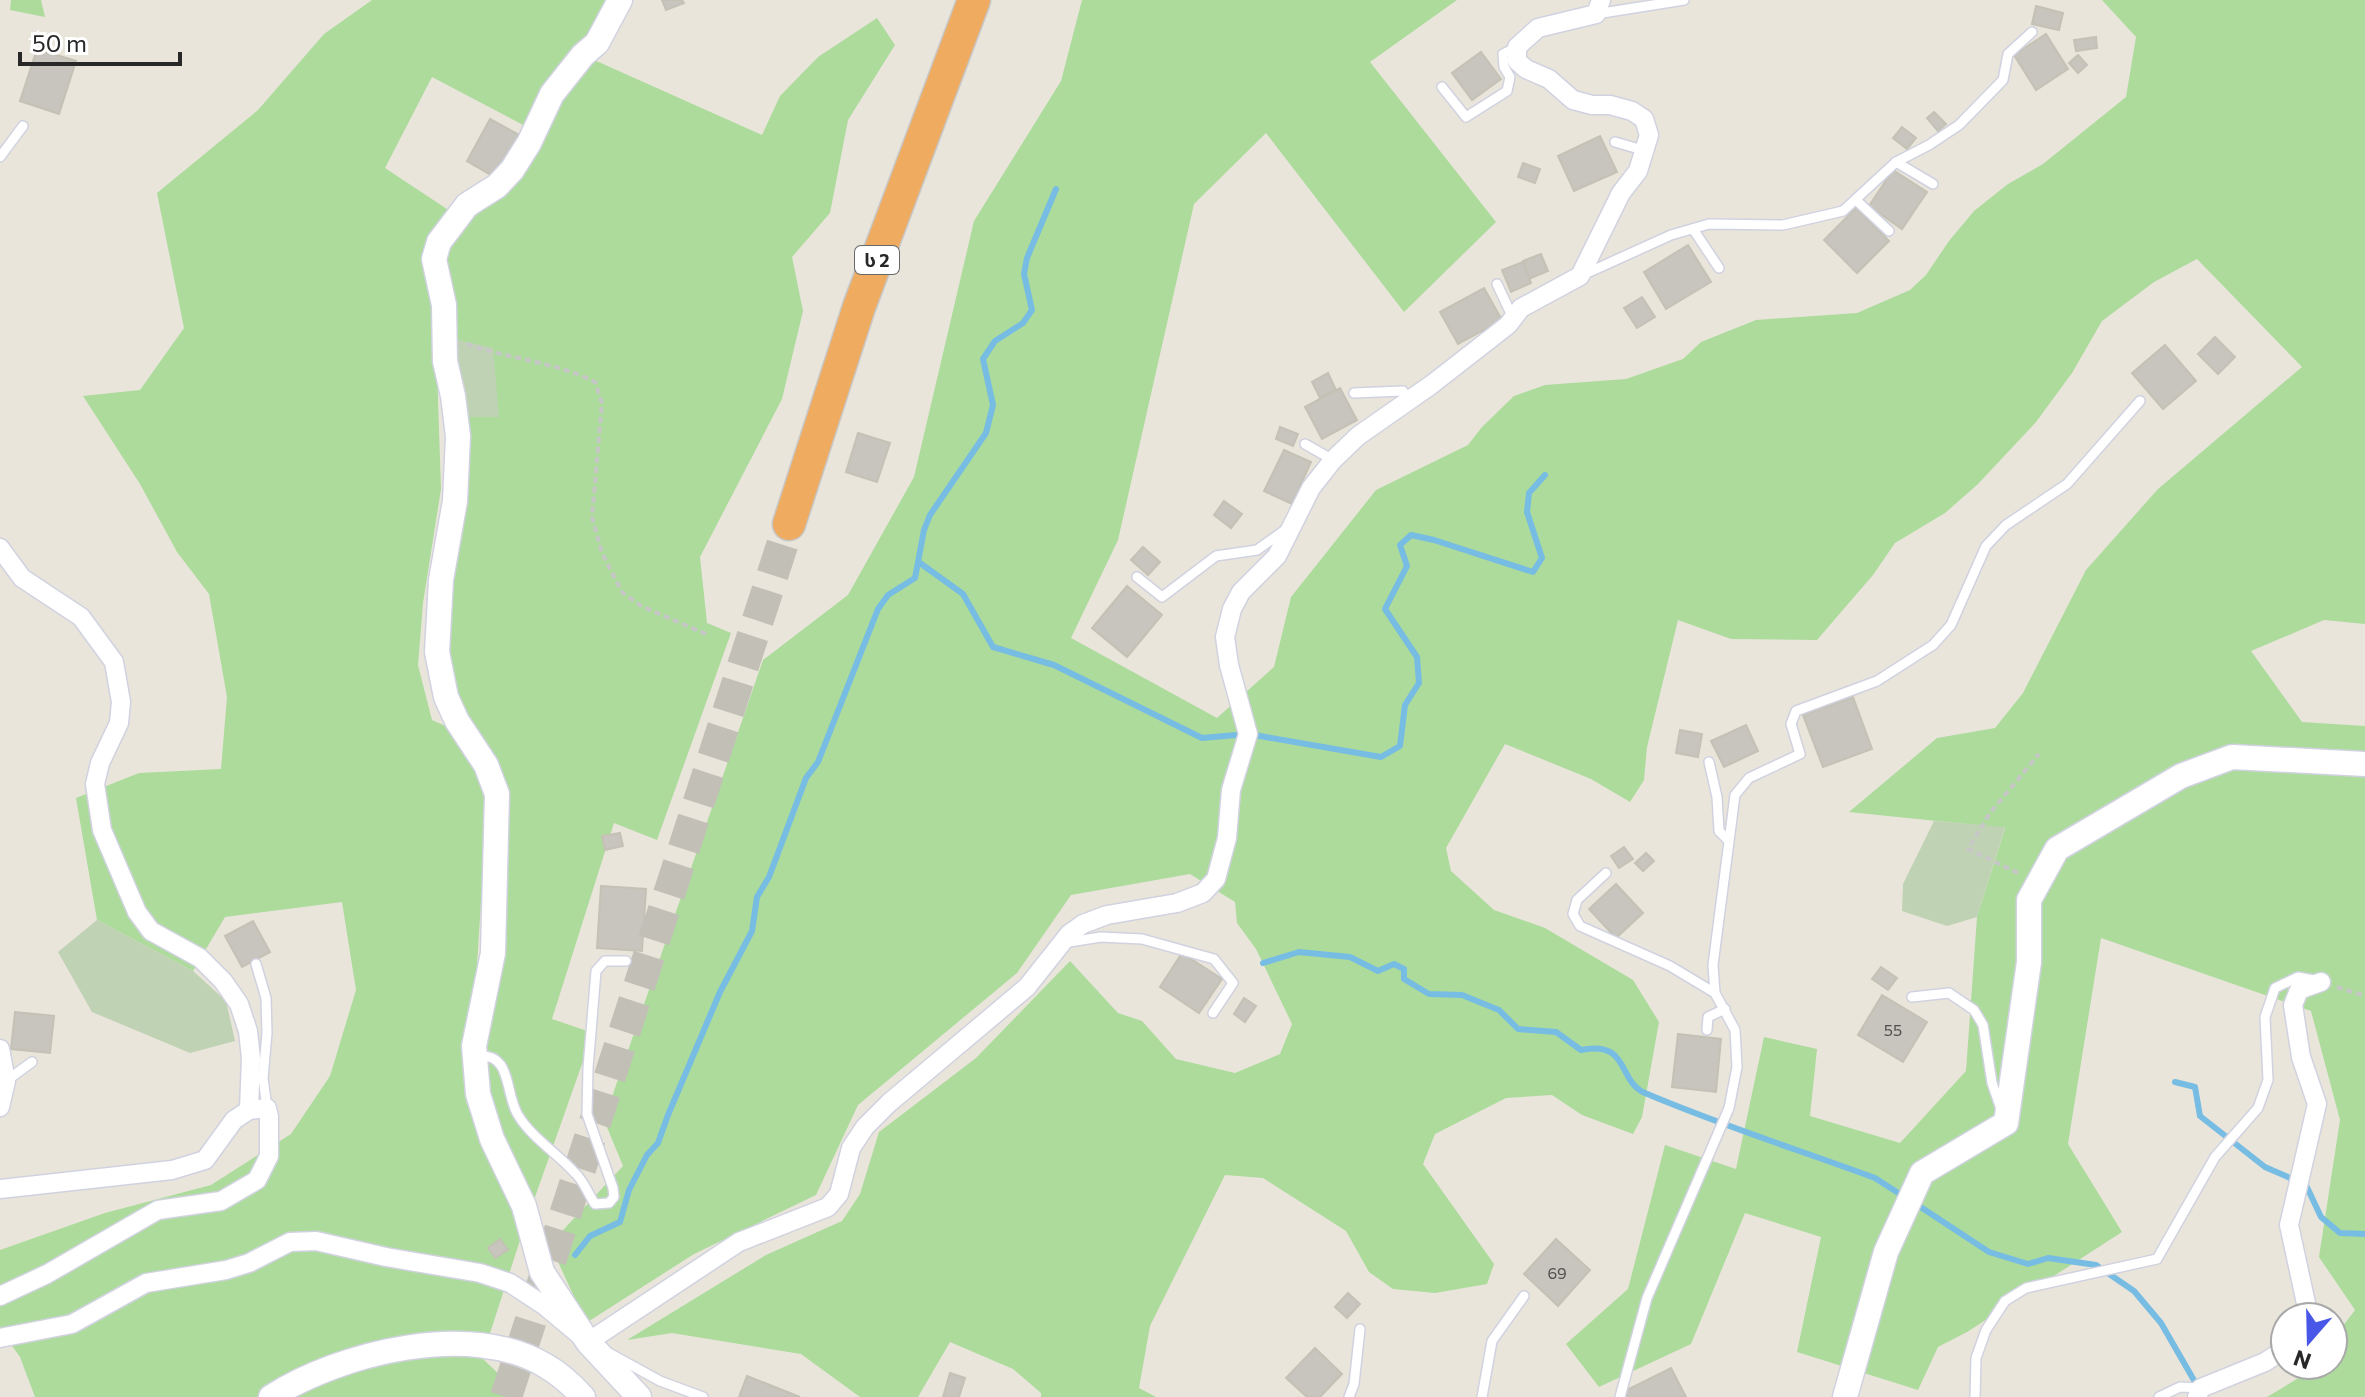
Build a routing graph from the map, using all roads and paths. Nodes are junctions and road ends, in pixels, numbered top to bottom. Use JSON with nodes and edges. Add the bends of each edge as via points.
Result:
{"nodes":[{"id":1,"x":620,"y":0,"type":"edge"},
{"id":2,"x":974,"y":0,"type":"edge"},
{"id":3,"x":1684,"y":0,"type":"edge"},
{"id":4,"x":1598,"y":7,"type":"edge"},
{"id":5,"x":2032,"y":32,"type":"dead end"},
{"id":6,"x":1517,"y":47,"type":"junction"},
{"id":7,"x":1442,"y":87,"type":"dead end"},
{"id":8,"x":23,"y":126,"type":"dead end"},
{"id":9,"x":1615,"y":142,"type":"dead end"},
{"id":10,"x":1646,"y":151,"type":"junction"},
{"id":11,"x":0,"y":157,"type":"edge"},
{"id":12,"x":1896,"y":162,"type":"junction"},
{"id":13,"x":1933,"y":184,"type":"dead end"},
{"id":14,"x":1857,"y":201,"type":"junction"},
{"id":15,"x":1693,"y":229,"type":"junction"},
{"id":16,"x":1889,"y":231,"type":"dead end"},
{"id":17,"x":1719,"y":268,"type":"dead end"},
{"id":18,"x":1580,"y":276,"type":"junction"},
{"id":19,"x":1497,"y":284,"type":"dead end"},
{"id":20,"x":1513,"y":318,"type":"junction"},
{"id":21,"x":446,"y":337,"type":"junction"},
{"id":22,"x":1354,"y":393,"type":"dead end"},
{"id":23,"x":1409,"y":401,"type":"junction"},
{"id":24,"x":2140,"y":401,"type":"dead end"},
{"id":25,"x":1305,"y":444,"type":"dead end"},
{"id":26,"x":1333,"y":460,"type":"junction"},
{"id":27,"x":1297,"y":518,"type":"junction"},
{"id":28,"x":789,"y":524,"type":"tunnel mouth"},
{"id":29,"x":0,"y":548,"type":"edge"},
{"id":30,"x":1137,"y":577,"type":"dead end"},
{"id":31,"x":706,"y":634,"type":"dead end"},
{"id":32,"x":2039,"y":754,"type":"dead end"},
{"id":33,"x":1709,"y":762,"type":"dead end"},
{"id":34,"x":2365,"y":764,"type":"edge"},
{"id":35,"x":1727,"y":839,"type":"junction"},
{"id":36,"x":1606,"y":873,"type":"dead end"},
{"id":37,"x":2038,"y":882,"type":"junction"},
{"id":38,"x":1062,"y":943,"type":"junction"},
{"id":39,"x":626,"y":961,"type":"dead end"},
{"id":40,"x":256,"y":964,"type":"dead end"},
{"id":41,"x":2321,"y":982,"type":"junction"},
{"id":42,"x":1715,"y":993,"type":"junction"},
{"id":43,"x":2365,"y":996,"type":"edge"},
{"id":44,"x":1912,"y":997,"type":"dead end"},
{"id":45,"x":1725,"y":1009,"type":"junction"},
{"id":46,"x":1213,"y":1013,"type":"dead end"},
{"id":47,"x":1707,"y":1030,"type":"dead end"},
{"id":48,"x":0,"y":1049,"type":"edge"},
{"id":49,"x":473,"y":1057,"type":"junction"},
{"id":50,"x":32,"y":1062,"type":"dead end"},
{"id":51,"x":6,"y":1081,"type":"junction"},
{"id":52,"x":0,"y":1107,"type":"edge"},
{"id":53,"x":258,"y":1109,"type":"junction"},
{"id":54,"x":2006,"y":1123,"type":"junction"},
{"id":55,"x":0,"y":1189,"type":"edge"},
{"id":56,"x":0,"y":1296,"type":"edge"},
{"id":57,"x":1524,"y":1296,"type":"dead end"},
{"id":58,"x":2306,"y":1301,"type":"edge"},
{"id":59,"x":1360,"y":1329,"type":"dead end"},
{"id":60,"x":0,"y":1338,"type":"edge"},
{"id":61,"x":588,"y":1342,"type":"junction"},
{"id":62,"x":2269,"y":1359,"type":"edge"},
{"id":63,"x":2199,"y":1392,"type":"edge"},
{"id":64,"x":582,"y":1396,"type":"edge"},
{"id":65,"x":271,"y":1397,"type":"edge"},
{"id":66,"x":639,"y":1397,"type":"edge"},
{"id":67,"x":703,"y":1397,"type":"edge"},
{"id":68,"x":1349,"y":1397,"type":"edge"},
{"id":69,"x":1482,"y":1397,"type":"edge"},
{"id":70,"x":1620,"y":1397,"type":"edge"},
{"id":71,"x":1845,"y":1397,"type":"edge"},
{"id":72,"x":1975,"y":1397,"type":"edge"},
{"id":73,"x":2159,"y":1397,"type":"edge"}],
"edges":[{"from":1,"to":21,"type":"street","via":[[597,43],[552,94],[512,170],[467,205],[439,242],[434,259]]},
{"from":2,"to":28,"type":"highway","number":"ს 2","via":[[859,307]]},
{"from":3,"to":4,"type":"lane"},
{"from":4,"to":6,"type":"street","via":[[1538,28]]},
{"from":5,"to":12,"type":"lane","via":[[2008,54],[2003,80],[1959,125]]},
{"from":6,"to":7,"type":"lane","via":[[1503,54],[1510,77],[1507,91],[1466,117]]},
{"from":6,"to":10,"type":"street","via":[[1517,61],[1573,100],[1610,105],[1644,119]]},
{"from":8,"to":11,"type":"lane"},
{"from":9,"to":10,"type":"lane"},
{"from":10,"to":18,"type":"street"},
{"from":12,"to":13,"type":"lane"},
{"from":12,"to":14,"type":"lane"},
{"from":14,"to":15,"type":"lane","via":[[1843,211],[1783,225],[1735,223]]},
{"from":14,"to":16,"type":"lane"},
{"from":15,"to":17,"type":"lane"},
{"from":15,"to":18,"type":"lane"},
{"from":18,"to":20,"type":"street","via":[[1536,298]]},
{"from":19,"to":20,"type":"lane"},
{"from":20,"to":23,"type":"street"},
{"from":21,"to":31,"type":"path","via":[[595,382],[602,403],[592,517],[602,553],[622,592],[641,606]]},
{"from":21,"to":49,"type":"street","via":[[457,469],[437,652],[446,697],[497,794],[493,953]]},
{"from":22,"to":23,"type":"lane","via":[[1403,391]]},
{"from":23,"to":26,"type":"street"},
{"from":24,"to":35,"type":"lane","via":[[2067,484],[2006,525],[1986,546],[1951,625],[1933,645],[1877,681],[1796,711],[1791,724],[1800,754],[1749,778],[1735,795]]},
{"from":25,"to":26,"type":"lane"},
{"from":26,"to":27,"type":"street"},
{"from":27,"to":30,"type":"lane","via":[[1257,550],[1216,556],[1162,597]]},
{"from":27,"to":38,"type":"street","via":[[1277,556],[1241,592],[1225,637],[1248,734],[1231,790],[1227,838],[1216,879],[1203,893],[1177,903],[1083,924]]},
{"from":29,"to":53,"type":"street","via":[[22,578],[81,617],[114,662],[119,723],[95,784],[102,830],[137,912],[151,931],[200,958],[239,1004],[248,1031]]},
{"from":32,"to":37,"type":"path","via":[[1968,849]]},
{"from":33,"to":35,"type":"lane","via":[[1719,831]]},
{"from":34,"to":37,"type":"street","via":[[2232,757],[2181,776],[2057,849]]},
{"from":35,"to":42,"type":"lane","via":[[1713,965]]},
{"from":36,"to":42,"type":"lane","via":[[1577,900],[1573,914],[1580,926],[1670,966]]},
{"from":37,"to":54,"type":"street","via":[[2029,900],[2029,962]]},
{"from":38,"to":46,"type":"lane","via":[[1101,937],[1142,939],[1214,959],[1233,983]]},
{"from":38,"to":61,"type":"street","via":[[1027,987],[865,1127],[851,1148],[839,1194],[828,1207],[739,1242]]},
{"from":39,"to":49,"type":"lane","via":[[605,961],[596,971],[589,1055],[587,1114],[613,1188],[609,1203],[595,1204],[579,1176],[518,1115],[497,1059]]},
{"from":40,"to":53,"type":"lane","via":[[266,998],[267,1033]]},
{"from":41,"to":43,"type":"path"},
{"from":41,"to":58,"type":"street","via":[[2299,990],[2293,1005],[2301,1057],[2317,1104],[2289,1225]]},
{"from":41,"to":72,"type":"lane","via":[[2298,977],[2275,988],[2265,1017],[2268,1080],[2258,1108],[2215,1157],[2157,1259],[2026,1288],[2005,1301],[1976,1358]]},
{"from":42,"to":45,"type":"lane"},
{"from":44,"to":54,"type":"lane","via":[[1949,993],[1974,1010],[1983,1025],[1992,1083]]},
{"from":45,"to":47,"type":"lane","via":[[1708,1017]]},
{"from":45,"to":70,"type":"lane","via":[[1735,1030],[1737,1067],[1729,1108],[1647,1298]]},
{"from":48,"to":51,"type":"street"},
{"from":49,"to":61,"type":"street","via":[[492,1139],[524,1206],[542,1272]]},
{"from":50,"to":51,"type":"lane"},
{"from":51,"to":52,"type":"street"},
{"from":53,"to":55,"type":"street","via":[[234,1120],[205,1160],[172,1170]]},
{"from":53,"to":56,"type":"street","via":[[269,1117],[269,1156],[257,1180],[221,1201],[158,1210]]},
{"from":54,"to":71,"type":"street","via":[[1922,1173],[1886,1252]]},
{"from":57,"to":69,"type":"lane","via":[[1492,1341]]},
{"from":59,"to":68,"type":"lane"},
{"from":60,"to":61,"type":"street","via":[[72,1324],[146,1283],[226,1270],[290,1242],[316,1241],[510,1283]]},
{"from":61,"to":66,"type":"street"},
{"from":61,"to":67,"type":"lane","via":[[660,1381]]},
{"from":62,"to":63,"type":"street"},
{"from":63,"to":73,"type":"lane","via":[[2180,1387]]},
{"from":64,"to":65,"type":"street","via":[[543,1364],[512,1352],[449,1344],[376,1352],[293,1383]]}]}
